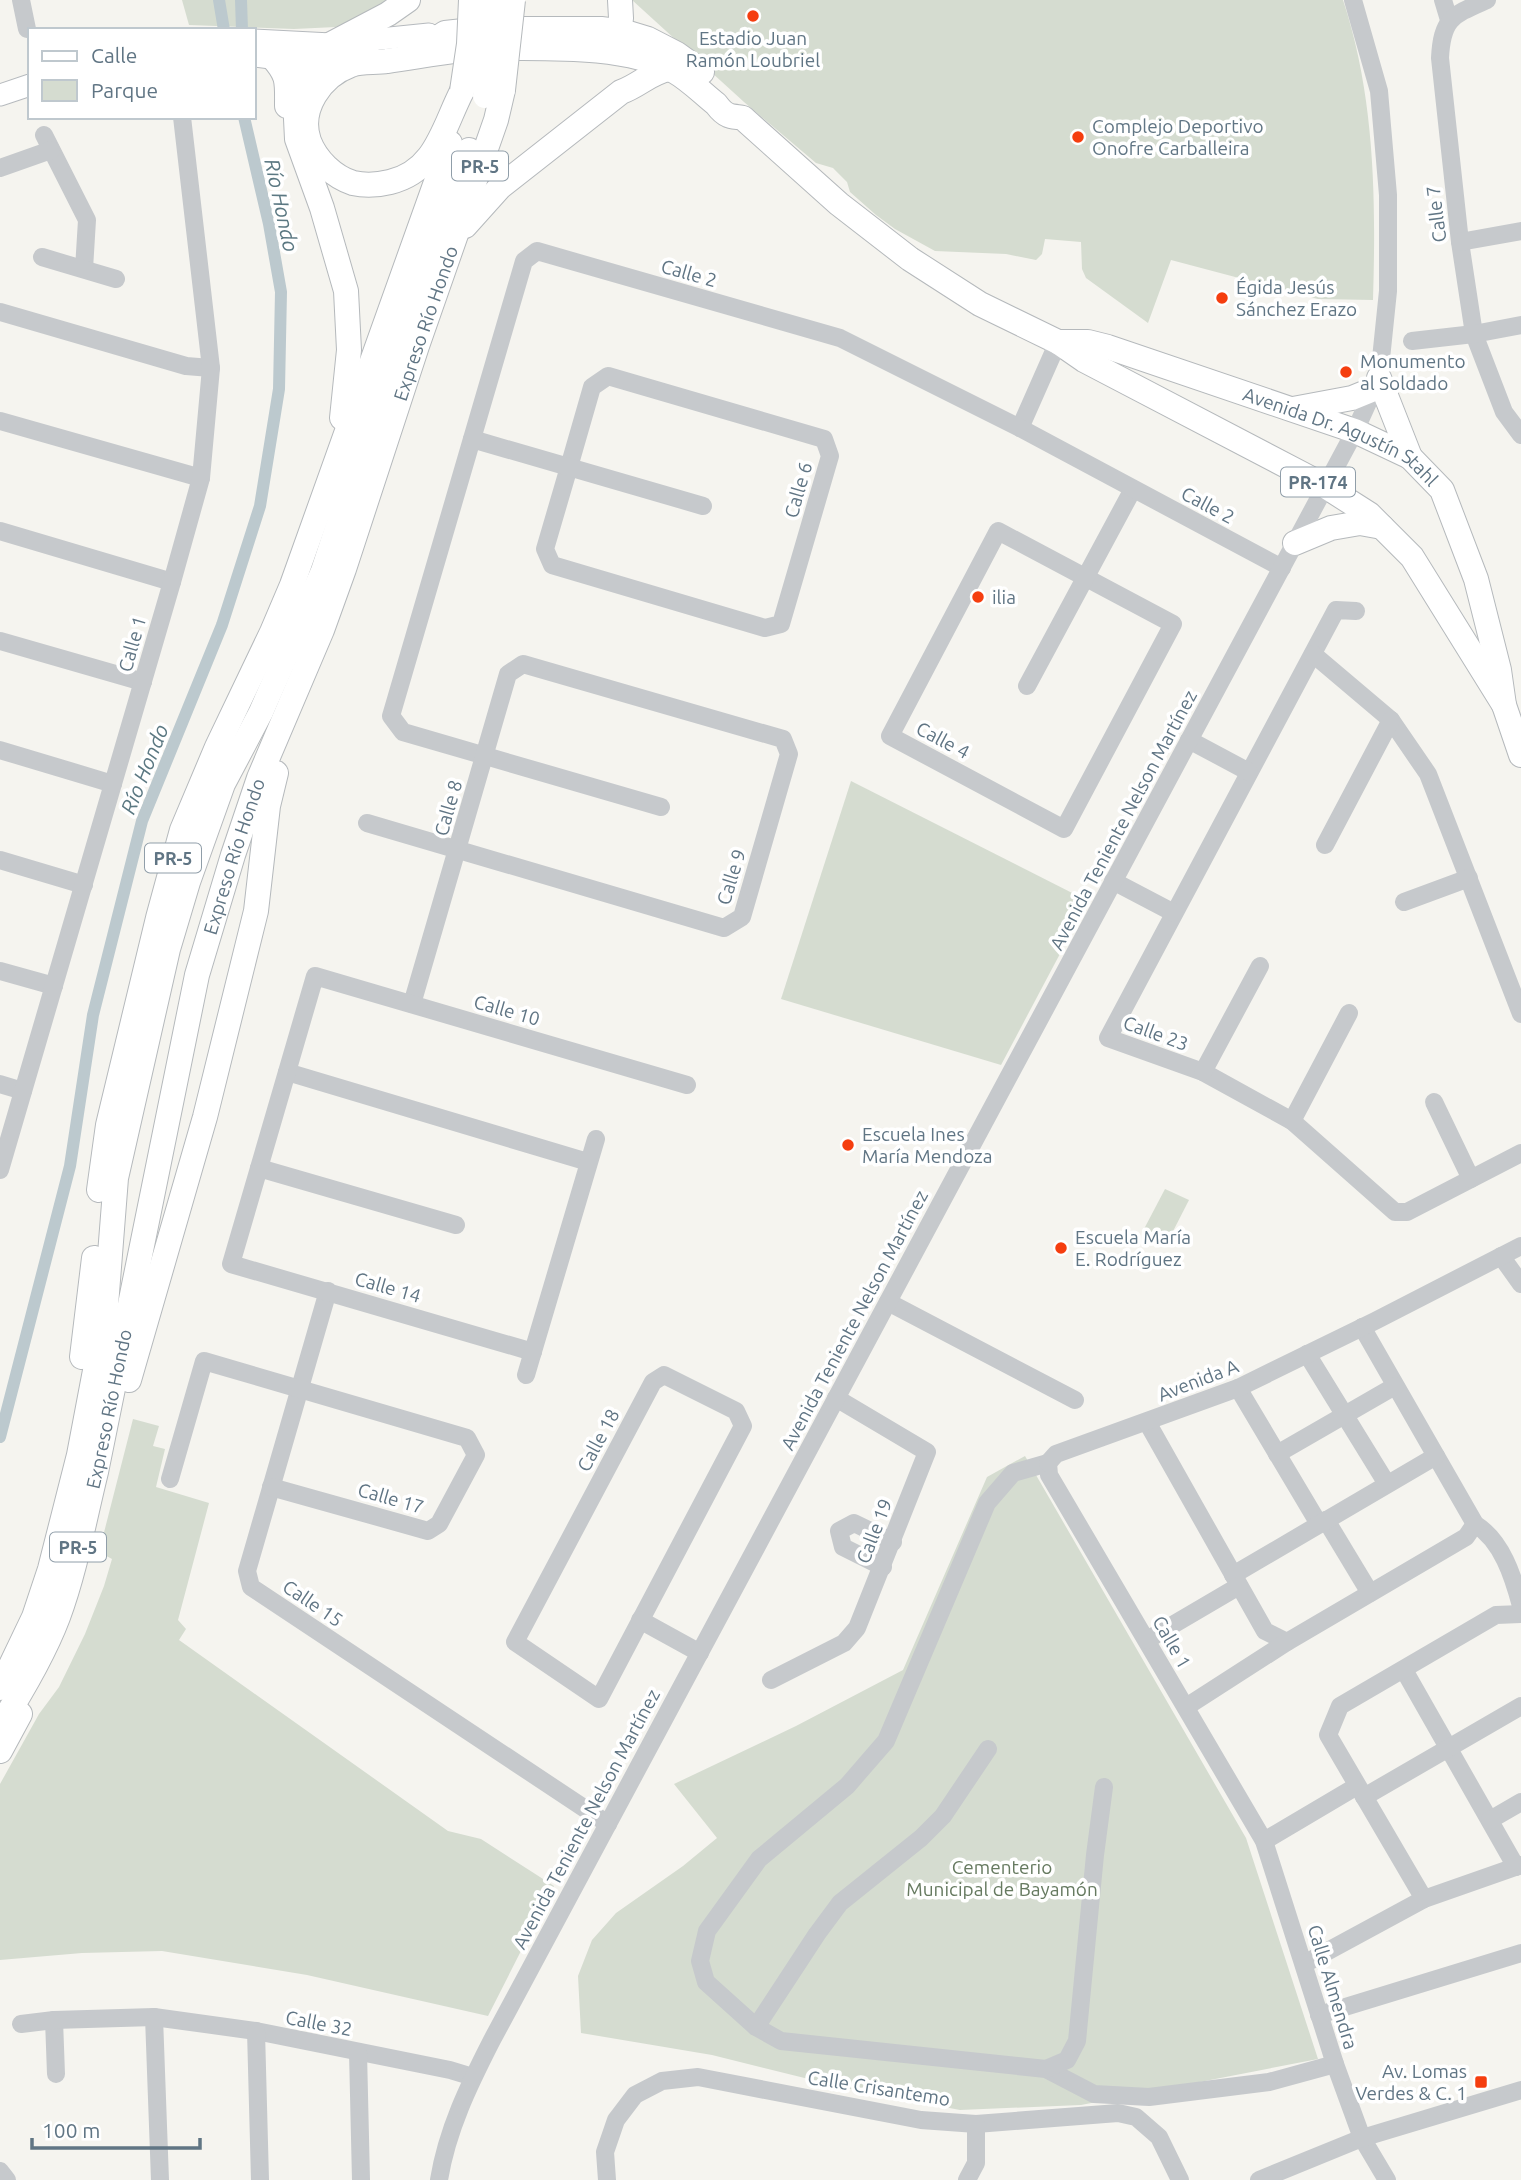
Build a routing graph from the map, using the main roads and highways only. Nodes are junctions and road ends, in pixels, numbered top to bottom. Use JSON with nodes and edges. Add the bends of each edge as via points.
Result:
{"nodes":[{"id":1,"x":408,"y":0,"type":"edge"},
{"id":2,"x":471,"y":0,"type":"edge"},
{"id":3,"x":492,"y":0,"type":"edge"},
{"id":4,"x":513,"y":0,"type":"edge"},
{"id":5,"x":620,"y":0,"type":"edge"},
{"id":6,"x":445,"y":33,"type":"junction"},
{"id":7,"x":522,"y":38,"type":"junction"},
{"id":8,"x":618,"y":42,"type":"junction"},
{"id":9,"x":331,"y":44,"type":"junction"},
{"id":10,"x":268,"y":52,"type":"edge"},
{"id":11,"x":673,"y":61,"type":"junction"},
{"id":12,"x":310,"y":64,"type":"junction"},
{"id":13,"x":352,"y":64,"type":"junction"},
{"id":14,"x":28,"y":86,"type":"edge"},
{"id":15,"x":483,"y":92,"type":"junction"},
{"id":16,"x":621,"y":92,"type":"junction"},
{"id":17,"x":0,"y":94,"type":"edge"},
{"id":18,"x":324,"y":220,"type":"junction"},
{"id":19,"x":454,"y":240,"type":"junction"},
{"id":20,"x":1058,"y":342,"type":"junction"},
{"id":21,"x":1290,"y":409,"type":"junction"},
{"id":22,"x":1410,"y":457,"type":"junction"},
{"id":23,"x":320,"y":512,"type":"junction"},
{"id":24,"x":1382,"y":527,"type":"junction"},
{"id":25,"x":1295,"y":543,"type":"road end"},
{"id":26,"x":1436,"y":595,"type":"junction"},
{"id":27,"x":1486,"y":620,"type":"junction"},
{"id":28,"x":316,"y":643,"type":"junction"},
{"id":29,"x":1499,"y":670,"type":"junction"},
{"id":30,"x":1521,"y":685,"type":"edge"},
{"id":31,"x":1504,"y":705,"type":"junction"},
{"id":32,"x":1520,"y":746,"type":"edge"},
{"id":33,"x":180,"y":1052,"type":"junction"},
{"id":34,"x":96,"y":1472,"type":"junction"},
{"id":35,"x":57,"y":1620,"type":"junction"},
{"id":36,"x":0,"y":1657,"type":"edge"},
{"id":37,"x":0,"y":1688,"type":"edge"},
{"id":38,"x":0,"y":1708,"type":"edge"},
{"id":39,"x":0,"y":1726,"type":"edge"},
{"id":40,"x":0,"y":1751,"type":"edge"}],
"edges":[{"from":1,"to":9,"type":"highway"},
{"from":2,"to":15,"type":"highway","name":"Expreso Río Hondo","number":"PR-5","bridge":true,"via":[[469,44]]},
{"from":3,"to":15,"type":"highway","bridge":true},
{"from":4,"to":15,"type":"highway","name":"Expreso Río Hondo","number":"PR-5","bridge":true},
{"from":5,"to":8,"type":"highway"},
{"from":5,"to":11,"type":"highway","via":[[671,42]]},
{"from":6,"to":7,"type":"highway"},
{"from":6,"to":9,"type":"main road"},
{"from":6,"to":12,"type":"highway","via":[[430,43],[323,55]]},
{"from":7,"to":8,"type":"highway","name":"Avenida Dr. Agustín Stahl","number":"PR-174"},
{"from":7,"to":13,"type":"highway"},
{"from":8,"to":11,"type":"highway","name":"Avenida Dr. Agustín Stahl","number":"PR-174","via":[[648,39]]},
{"from":8,"to":16,"type":"highway","via":[[626,71]]},
{"from":9,"to":10,"type":"main road"},
{"from":10,"to":12,"type":"main road"},
{"from":10,"to":18,"type":"highway","via":[[287,78],[290,134]]},
{"from":11,"to":16,"type":"highway"},
{"from":11,"to":20,"type":"highway","name":"Avenida Dr. Agustín Stahl","number":"PR-174","via":[[739,104],[743,118],[839,204],[910,259],[980,304]]},
{"from":12,"to":13,"type":"main road"},
{"from":12,"to":18,"type":"highway","via":[[295,99],[295,127]]},
{"from":13,"to":15,"type":"highway","via":[[316,92],[306,125],[312,149],[321,161],[337,175],[365,186],[398,180],[424,165]]},
{"from":14,"to":17,"type":"main road"},
{"from":15,"to":19,"type":"highway","name":"Expreso Río Hondo","number":"PR-5","via":[[496,120]]},
{"from":15,"to":23,"type":"highway","name":"Expreso Río Hondo","number":"PR-5","via":[[451,140]]},
{"from":15,"to":37,"type":"highway","via":[[472,143],[405,323],[323,571],[261,712],[223,784],[188,882],[168,949],[116,1178],[105,1318],[79,1455],[34,1617]]},
{"from":16,"to":19,"type":"highway","via":[[500,187]]},
{"from":18,"to":23,"type":"highway","via":[[346,291],[349,349],[342,419],[321,487]]},
{"from":19,"to":28,"type":"highway","name":"Expreso Río Hondo","number":"PR-5"},
{"from":20,"to":21,"type":"highway","name":"Avenida Dr. Agustín Stahl","number":"PR-174","via":[[1108,347]]},
{"from":20,"to":24,"type":"highway","name":"Avenida Dr. Agustín Stahl","number":"PR-174","via":[[1084,360],[1325,486]]},
{"from":21,"to":22,"type":"highway","name":"Avenida Dr. Agustín Stahl","number":"PR-174","via":[[1355,431]]},
{"from":21,"to":22,"type":"highway","via":[[1352,398],[1377,384]]},
{"from":22,"to":27,"type":"highway","name":"Avenida Dr. Agustín Stahl","number":"PR-174","via":[[1442,490],[1476,579]]},
{"from":23,"to":36,"type":"highway","name":"Expreso Río Hondo","number":"PR-5","via":[[174,856],[108,1125],[75,1403],[25,1598]]},
{"from":24,"to":25,"type":"highway","via":[[1360,523],[1331,528]]},
{"from":24,"to":26,"type":"highway","name":"Avenida Dr. Agustín Stahl","number":"PR-174","via":[[1412,557]]},
{"from":26,"to":27,"type":"highway","via":[[1468,624]]},
{"from":26,"to":31,"type":"highway","name":"Avenida Dr. Agustín Stahl","number":"PR-174"},
{"from":27,"to":29,"type":"highway","name":"Avenida Dr. Agustín Stahl","number":"PR-174"},
{"from":28,"to":33,"type":"highway","name":"Expreso Río Hondo","number":"PR-5","via":[[259,778],[233,855],[197,975]]},
{"from":28,"to":34,"type":"highway","via":[[268,806],[256,911],[205,1117],[123,1400]]},
{"from":29,"to":30,"type":"highway"},
{"from":29,"to":31,"type":"highway","name":"Avenida Dr. Agustín Stahl","number":"PR-174"},
{"from":31,"to":32,"type":"highway","name":"Avenida Dr. Agustín Stahl","number":"PR-174"},
{"from":33,"to":34,"type":"highway","name":"Expreso Río Hondo","number":"PR-5"},
{"from":33,"to":38,"type":"highway","via":[[160,1115],[85,1467],[44,1620]]},
{"from":34,"to":35,"type":"highway","name":"Expreso Río Hondo","number":"PR-5"},
{"from":35,"to":39,"type":"highway","name":"Expreso Río Hondo","number":"PR-5"},
{"from":35,"to":40,"type":"highway","via":[[43,1668]]}]}
